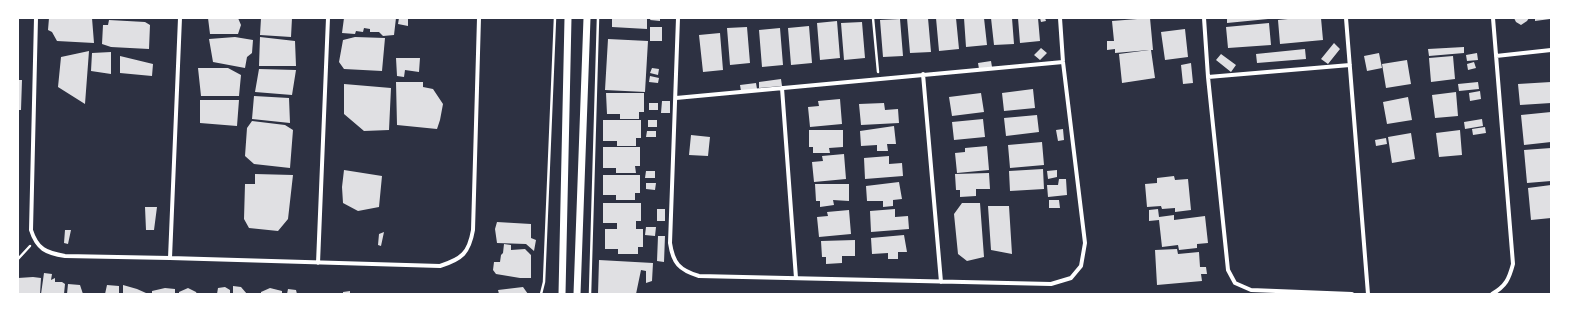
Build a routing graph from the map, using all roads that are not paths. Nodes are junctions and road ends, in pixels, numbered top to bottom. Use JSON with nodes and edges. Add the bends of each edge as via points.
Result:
{"nodes":[{"id":1,"x":36,"y":18,"type":"edge"},
{"id":2,"x":180,"y":18,"type":"edge"},
{"id":3,"x":328,"y":18,"type":"edge"},
{"id":4,"x":479,"y":18,"type":"edge"},
{"id":5,"x":568,"y":18,"type":"edge"},
{"id":6,"x":587,"y":18,"type":"edge"},
{"id":7,"x":678,"y":18,"type":"edge"},
{"id":8,"x":1060,"y":18,"type":"edge"},
{"id":9,"x":1204,"y":18,"type":"edge"},
{"id":10,"x":1346,"y":18,"type":"edge"},
{"id":11,"x":1492,"y":18,"type":"edge"},
{"id":12,"x":1551,"y":50,"type":"edge"},
{"id":13,"x":1496,"y":56,"type":"junction"},
{"id":14,"x":1063,"y":62,"type":"junction"},
{"id":15,"x":1350,"y":65,"type":"junction"},
{"id":16,"x":923,"y":74,"type":"junction"},
{"id":17,"x":1208,"y":77,"type":"junction"},
{"id":18,"x":782,"y":88,"type":"junction"},
{"id":19,"x":676,"y":98,"type":"junction"},
{"id":20,"x":170,"y":258,"type":"junction"},
{"id":21,"x":318,"y":263,"type":"junction"},
{"id":22,"x":796,"y":278,"type":"junction"},
{"id":23,"x":941,"y":282,"type":"junction"},
{"id":24,"x":577,"y":293,"type":"edge"},
{"id":25,"x":561,"y":294,"type":"edge"},
{"id":26,"x":1352,"y":294,"type":"edge"},
{"id":27,"x":1368,"y":294,"type":"edge"},
{"id":28,"x":1492,"y":294,"type":"edge"}],
"edges":[{"from":1,"to":20,"type":"street","via":[[31,230],[34,241],[43,250],[54,255]]},
{"from":2,"to":20,"type":"street"},
{"from":3,"to":21,"type":"street"},
{"from":4,"to":21,"type":"street","via":[[473,230],[464,255],[454,262],[440,266]]},
{"from":5,"to":25,"type":"street"},
{"from":6,"to":24,"type":"street"},
{"from":7,"to":19,"type":"street"},
{"from":8,"to":14,"type":"street"},
{"from":9,"to":17,"type":"street"},
{"from":10,"to":15,"type":"street"},
{"from":11,"to":13,"type":"street"},
{"from":12,"to":13,"type":"street"},
{"from":13,"to":28,"type":"street","via":[[1513,264],[1510,277],[1502,289]]},
{"from":14,"to":16,"type":"street"},
{"from":14,"to":23,"type":"street","via":[[1085,243],[1081,266],[1071,278],[1051,284]]},
{"from":15,"to":17,"type":"street"},
{"from":15,"to":27,"type":"street"},
{"from":16,"to":18,"type":"street"},
{"from":16,"to":23,"type":"street"},
{"from":17,"to":26,"type":"street","via":[[1228,270],[1235,283],[1251,290]]},
{"from":18,"to":19,"type":"street"},
{"from":18,"to":22,"type":"street"},
{"from":19,"to":22,"type":"street","via":[[670,243],[672,255],[678,265],[687,272],[699,276]]},
{"from":20,"to":21,"type":"street"},
{"from":22,"to":23,"type":"street"}]}
